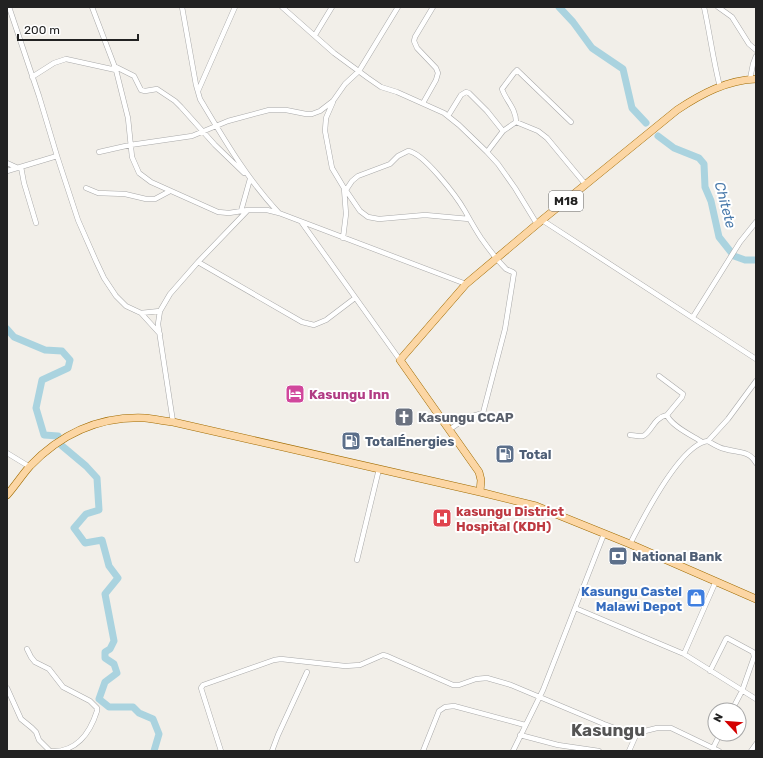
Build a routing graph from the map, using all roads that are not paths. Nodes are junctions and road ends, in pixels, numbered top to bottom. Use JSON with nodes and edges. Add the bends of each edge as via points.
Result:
{"nodes":[{"id":1,"x":9,"y":7,"type":"edge"},
{"id":2,"x":92,"y":7,"type":"edge"},
{"id":3,"x":182,"y":7,"type":"edge"},
{"id":4,"x":235,"y":7,"type":"edge"},
{"id":5,"x":282,"y":7,"type":"edge"},
{"id":6,"x":332,"y":7,"type":"edge"},
{"id":7,"x":398,"y":7,"type":"edge"},
{"id":8,"x":433,"y":7,"type":"edge"},
{"id":9,"x":704,"y":7,"type":"edge"},
{"id":10,"x":718,"y":7,"type":"edge"},
{"id":11,"x":315,"y":35,"type":"junction"},
{"id":12,"x":756,"y":50,"type":"edge"},
{"id":13,"x":756,"y":56,"type":"edge"},
{"id":14,"x":115,"y":68,"type":"junction"},
{"id":15,"x":359,"y":71,"type":"junction"},
{"id":16,"x":32,"y":77,"type":"junction"},
{"id":17,"x":753,"y":79,"type":"edge"},
{"id":18,"x":720,"y":87,"type":"junction"},
{"id":19,"x":198,"y":91,"type":"junction"},
{"id":20,"x":333,"y":101,"type":"junction"},
{"id":21,"x":423,"y":103,"type":"junction"},
{"id":22,"x":448,"y":116,"type":"junction"},
{"id":23,"x":516,"y":122,"type":"junction"},
{"id":24,"x":571,"y":122,"type":"dead end"},
{"id":25,"x":216,"y":126,"type":"junction"},
{"id":26,"x":503,"y":131,"type":"junction"},
{"id":27,"x":203,"y":132,"type":"junction"},
{"id":28,"x":130,"y":145,"type":"junction"},
{"id":29,"x":99,"y":152,"type":"dead end"},
{"id":30,"x":487,"y":152,"type":"junction"},
{"id":31,"x":57,"y":156,"type":"junction"},
{"id":32,"x":7,"y":164,"type":"edge"},
{"id":33,"x":20,"y":168,"type":"junction"},
{"id":34,"x":7,"y":171,"type":"edge"},
{"id":35,"x":250,"y":177,"type":"junction"},
{"id":36,"x":586,"y":185,"type":"junction"},
{"id":37,"x":86,"y":188,"type":"dead end"},
{"id":38,"x":345,"y":189,"type":"junction"},
{"id":39,"x":170,"y":191,"type":"junction"},
{"id":40,"x":248,"y":210,"type":"junction"},
{"id":41,"x":240,"y":211,"type":"junction"},
{"id":42,"x":279,"y":213,"type":"junction"},
{"id":43,"x":469,"y":220,"type":"junction"},
{"id":44,"x":302,"y":222,"type":"junction"},
{"id":45,"x":539,"y":222,"type":"junction"},
{"id":46,"x":756,"y":222,"type":"edge"},
{"id":47,"x":36,"y":223,"type":"dead end"},
{"id":48,"x":343,"y":238,"type":"junction"},
{"id":49,"x":497,"y":258,"type":"junction"},
{"id":50,"x":198,"y":262,"type":"junction"},
{"id":51,"x":466,"y":284,"type":"junction"},
{"id":52,"x":355,"y":298,"type":"junction"},
{"id":53,"x":160,"y":311,"type":"junction"},
{"id":54,"x":140,"y":313,"type":"junction"},
{"id":55,"x":693,"y":317,"type":"junction"},
{"id":56,"x":160,"y":334,"type":"junction"},
{"id":57,"x":756,"y":359,"type":"edge"},
{"id":58,"x":400,"y":360,"type":"junction"},
{"id":59,"x":659,"y":376,"type":"dead end"},
{"id":60,"x":756,"y":381,"type":"edge"},
{"id":61,"x":667,"y":415,"type":"junction"},
{"id":62,"x":173,"y":422,"type":"junction"},
{"id":63,"x":449,"y":430,"type":"junction"},
{"id":64,"x":630,"y":435,"type":"dead end"},
{"id":65,"x":705,"y":442,"type":"junction"},
{"id":66,"x":7,"y":454,"type":"edge"},
{"id":67,"x":756,"y":463,"type":"edge"},
{"id":68,"x":30,"y":467,"type":"junction"},
{"id":69,"x":379,"y":470,"type":"junction"},
{"id":70,"x":480,"y":492,"type":"junction"},
{"id":71,"x":7,"y":495,"type":"edge"},
{"id":72,"x":604,"y":534,"type":"junction"},
{"id":73,"x":630,"y":544,"type":"junction"},
{"id":74,"x":357,"y":560,"type":"dead end"},
{"id":75,"x":716,"y":582,"type":"junction"},
{"id":76,"x":756,"y":598,"type":"edge"},
{"id":77,"x":574,"y":608,"type":"junction"},
{"id":78,"x":27,"y":648,"type":"dead end"},
{"id":79,"x":684,"y":654,"type":"junction"},
{"id":80,"x":710,"y":671,"type":"junction"},
{"id":81,"x":307,"y":672,"type":"dead end"},
{"id":82,"x":7,"y":688,"type":"edge"},
{"id":83,"x":742,"y":691,"type":"junction"},
{"id":84,"x":539,"y":697,"type":"junction"},
{"id":85,"x":756,"y":699,"type":"edge"},
{"id":86,"x":736,"y":702,"type":"edge"},
{"id":87,"x":525,"y":724,"type":"junction"},
{"id":88,"x":637,"y":733,"type":"junction"},
{"id":89,"x":520,"y":734,"type":"junction"},
{"id":90,"x":715,"y":742,"type":"edge"},
{"id":91,"x":756,"y":744,"type":"edge"},
{"id":92,"x":712,"y":748,"type":"junction"},
{"id":93,"x":54,"y":751,"type":"edge"},
{"id":94,"x":221,"y":751,"type":"edge"},
{"id":95,"x":272,"y":751,"type":"edge"},
{"id":96,"x":422,"y":751,"type":"edge"},
{"id":97,"x":512,"y":751,"type":"edge"},
{"id":98,"x":599,"y":751,"type":"edge"},
{"id":99,"x":629,"y":751,"type":"edge"},
{"id":100,"x":720,"y":751,"type":"edge"},
{"id":101,"x":751,"y":751,"type":"edge"}],
"edges":[{"from":1,"to":16,"type":"street"},
{"from":2,"to":14,"type":"street"},
{"from":3,"to":19,"type":"street"},
{"from":4,"to":19,"type":"street"},
{"from":5,"to":11,"type":"street"},
{"from":6,"to":11,"type":"street"},
{"from":7,"to":15,"type":"street"},
{"from":8,"to":21,"type":"street","via":[[414,41],[438,73]]},
{"from":9,"to":18,"type":"street"},
{"from":10,"to":12,"type":"street","via":[[732,17],[749,44]]},
{"from":11,"to":15,"type":"street"},
{"from":13,"to":17,"type":"street"},
{"from":14,"to":16,"type":"street","via":[[66,59],[54,62]]},
{"from":14,"to":27,"type":"street","via":[[134,76],[141,90],[157,89],[175,101]]},
{"from":14,"to":28,"type":"street","via":[[128,118]]},
{"from":15,"to":20,"type":"street","via":[[345,84]]},
{"from":15,"to":21,"type":"street","via":[[381,86]]},
{"from":16,"to":31,"type":"street"},
{"from":17,"to":18,"type":"main road","number":"M18"},
{"from":18,"to":36,"type":"main road","number":"M18","via":[[677,110]]},
{"from":19,"to":25,"type":"street"},
{"from":20,"to":25,"type":"street","via":[[312,114],[269,110]]},
{"from":20,"to":38,"type":"street","via":[[326,118],[325,131],[332,168]]},
{"from":21,"to":22,"type":"street"},
{"from":22,"to":26,"type":"street","via":[[461,95],[466,92],[487,111]]},
{"from":22,"to":30,"type":"street"},
{"from":23,"to":24,"type":"street","via":[[516,114],[502,89],[518,70]]},
{"from":23,"to":26,"type":"street"},
{"from":23,"to":36,"type":"street","via":[[538,131],[547,138]]},
{"from":25,"to":27,"type":"street"},
{"from":25,"to":35,"type":"street"},
{"from":26,"to":30,"type":"street"},
{"from":27,"to":28,"type":"street"},
{"from":27,"to":35,"type":"street","via":[[224,155]]},
{"from":28,"to":29,"type":"street"},
{"from":28,"to":39,"type":"street","via":[[139,173],[150,182]]},
{"from":30,"to":45,"type":"street","via":[[509,177]]},
{"from":31,"to":33,"type":"street"},
{"from":31,"to":54,"type":"street","via":[[78,220],[104,278],[121,302]]},
{"from":32,"to":33,"type":"street"},
{"from":33,"to":34,"type":"street"},
{"from":33,"to":47,"type":"street"},
{"from":35,"to":41,"type":"street"},
{"from":35,"to":42,"type":"street"},
{"from":36,"to":45,"type":"main road","number":"M18"},
{"from":37,"to":39,"type":"street","via":[[98,193],[125,194],[146,199],[155,199]]},
{"from":38,"to":43,"type":"street","via":[[368,218],[425,215]]},
{"from":38,"to":43,"type":"street","via":[[358,176],[390,164],[408,151],[416,154],[446,185]]},
{"from":38,"to":48,"type":"street","via":[[346,214]]},
{"from":39,"to":41,"type":"street","via":[[218,212]]},
{"from":40,"to":41,"type":"street"},
{"from":40,"to":42,"type":"street"},
{"from":40,"to":50,"type":"street"},
{"from":42,"to":44,"type":"street"},
{"from":43,"to":49,"type":"street"},
{"from":44,"to":48,"type":"street"},
{"from":44,"to":52,"type":"street"},
{"from":45,"to":49,"type":"main road","number":"M18"},
{"from":45,"to":55,"type":"street"},
{"from":46,"to":55,"type":"street","via":[[740,242]]},
{"from":48,"to":51,"type":"street"},
{"from":49,"to":51,"type":"main road","number":"M18"},
{"from":49,"to":63,"type":"street","via":[[514,273],[514,276],[505,330],[485,407],[483,412],[466,418]]},
{"from":50,"to":52,"type":"street","via":[[302,322],[314,325],[326,320]]},
{"from":50,"to":53,"type":"street","via":[[170,294]]},
{"from":51,"to":58,"type":"main road","number":"M18"},
{"from":52,"to":58,"type":"street"},
{"from":53,"to":54,"type":"street"},
{"from":53,"to":56,"type":"street"},
{"from":54,"to":56,"type":"street"},
{"from":55,"to":57,"type":"street"},
{"from":56,"to":62,"type":"street"},
{"from":58,"to":63,"type":"main road"},
{"from":59,"to":61,"type":"street","via":[[683,394]]},
{"from":60,"to":65,"type":"street","via":[[732,414]]},
{"from":61,"to":64,"type":"street","via":[[658,419],[642,436]]},
{"from":61,"to":65,"type":"street","via":[[668,419],[682,430]]},
{"from":62,"to":68,"type":"main road","via":[[145,418],[94,424],[62,439]]},
{"from":62,"to":69,"type":"main road"},
{"from":63,"to":70,"type":"main road","via":[[481,476]]},
{"from":65,"to":67,"type":"street","via":[[749,454]]},
{"from":65,"to":73,"type":"street","via":[[682,458],[675,467]]},
{"from":66,"to":68,"type":"street"},
{"from":68,"to":71,"type":"main road"},
{"from":69,"to":70,"type":"main road"},
{"from":69,"to":74,"type":"street"},
{"from":70,"to":72,"type":"main road","via":[[544,509]]},
{"from":72,"to":73,"type":"main road"},
{"from":72,"to":77,"type":"street"},
{"from":73,"to":75,"type":"main road"},
{"from":75,"to":76,"type":"main road"},
{"from":75,"to":79,"type":"street"},
{"from":77,"to":79,"type":"street"},
{"from":77,"to":84,"type":"street"},
{"from":78,"to":93,"type":"street","via":[[35,662],[49,669],[63,687],[86,698],[97,708],[89,729],[77,743],[67,750]]},
{"from":79,"to":80,"type":"street"},
{"from":80,"to":83,"type":"street"},
{"from":80,"to":83,"type":"street","via":[[728,638],[752,650],[754,656]]},
{"from":81,"to":95,"type":"street"},
{"from":82,"to":93,"type":"street","via":[[21,719],[34,730],[50,751]]},
{"from":83,"to":85,"type":"street"},
{"from":83,"to":86,"type":"street"},
{"from":84,"to":87,"type":"street"},
{"from":84,"to":88,"type":"street","via":[[628,733]]},
{"from":84,"to":94,"type":"street","via":[[487,678],[453,685],[383,655],[360,665],[345,666],[274,660],[203,684],[201,688]]},
{"from":87,"to":89,"type":"street"},
{"from":87,"to":96,"type":"street","via":[[461,708],[445,707],[439,711]]},
{"from":88,"to":92,"type":"street","via":[[657,728],[671,728]]},
{"from":88,"to":99,"type":"street"},
{"from":89,"to":97,"type":"street"},
{"from":89,"to":98,"type":"street","via":[[558,745]]},
{"from":90,"to":92,"type":"street"},
{"from":91,"to":101,"type":"street"},
{"from":92,"to":100,"type":"street"}]}
